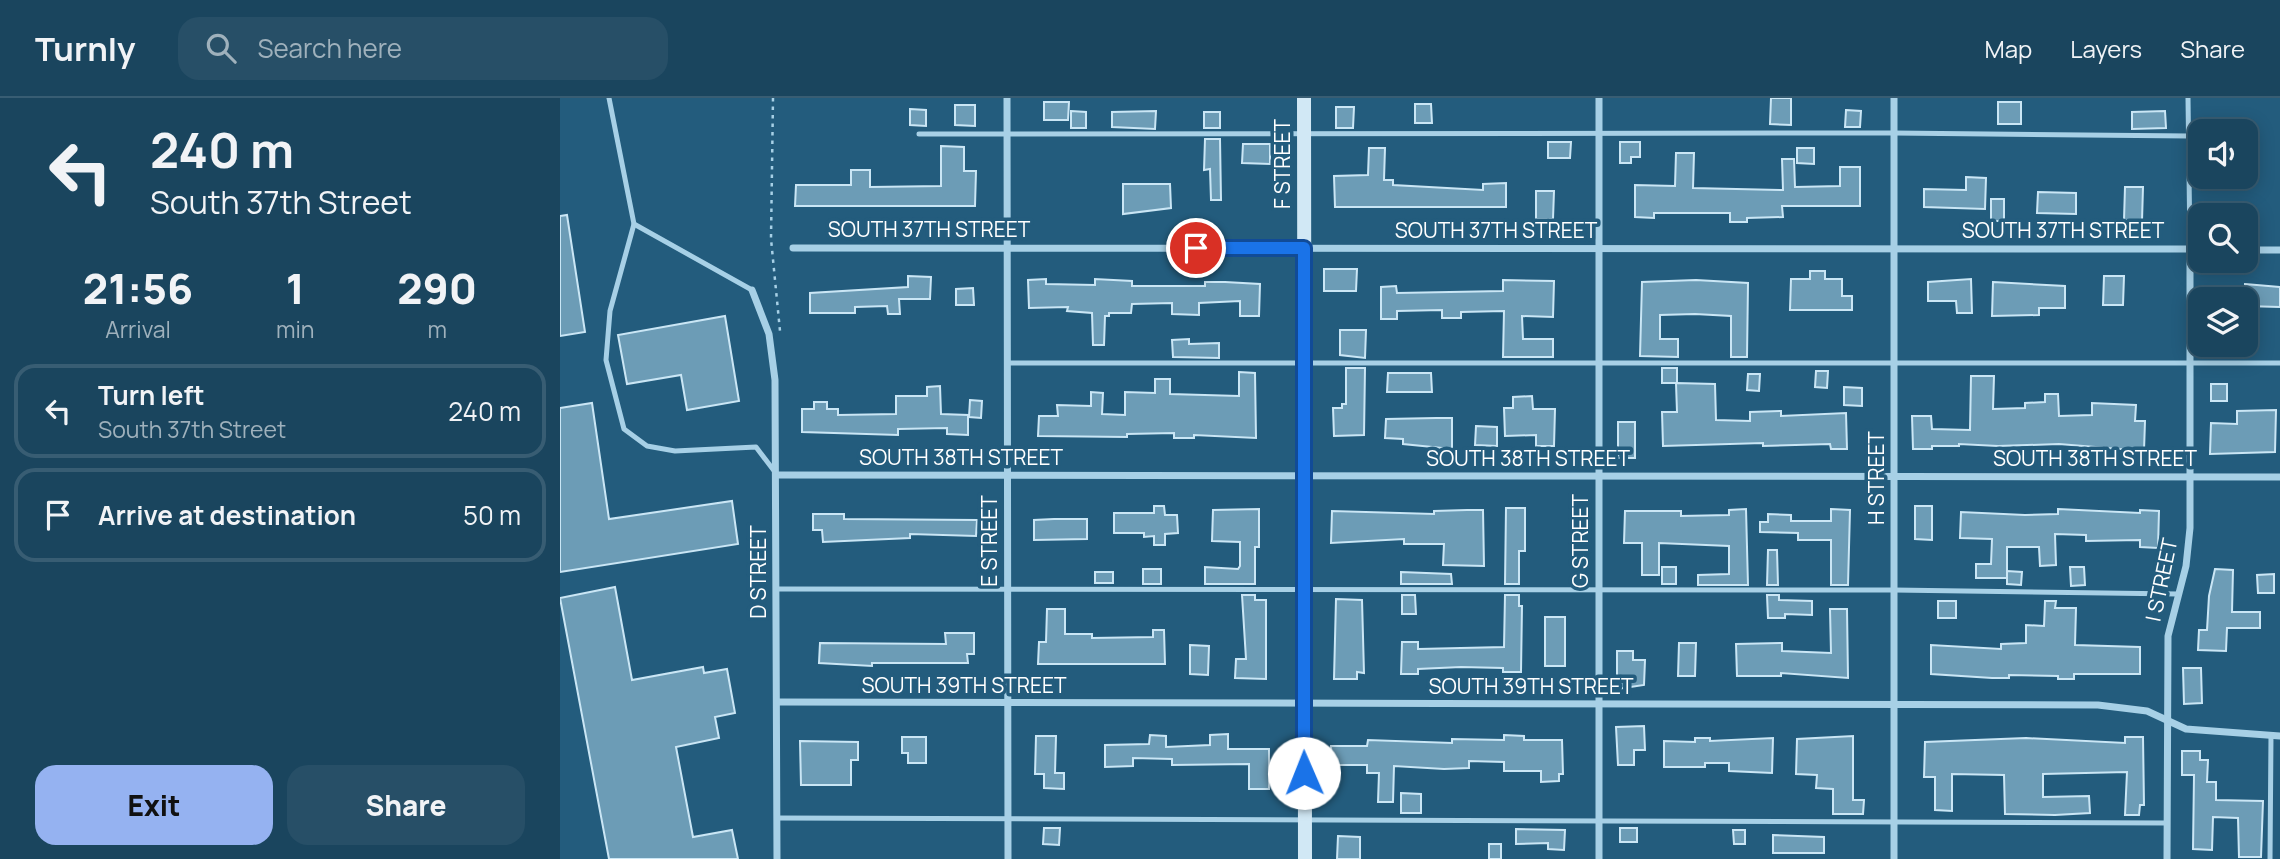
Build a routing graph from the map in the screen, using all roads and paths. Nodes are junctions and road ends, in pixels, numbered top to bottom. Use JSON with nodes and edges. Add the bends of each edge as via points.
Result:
{"nodes":[{"id":1,"x":609,"y":98,"type":"edge"},
{"id":2,"x":1007,"y":98,"type":"edge"},
{"id":3,"x":1304,"y":98,"type":"edge"},
{"id":4,"x":1600,"y":98,"type":"edge"},
{"id":5,"x":1894,"y":98,"type":"edge"},
{"id":6,"x":2188,"y":98,"type":"edge"},
{"id":7,"x":2189,"y":119,"type":"edge"},
{"id":8,"x":1600,"y":133,"type":"junction"},
{"id":9,"x":1894,"y":133,"type":"junction"},
{"id":10,"x":919,"y":134,"type":"dead end"},
{"id":11,"x":1007,"y":134,"type":"junction"},
{"id":12,"x":1304,"y":134,"type":"junction"},
{"id":13,"x":2188,"y":136,"type":"edge"},
{"id":14,"x":634,"y":225,"type":"junction"},
{"id":15,"x":1007,"y":247,"type":"junction"},
{"id":16,"x":793,"y":248,"type":"dead end"},
{"id":17,"x":1304,"y":248,"type":"junction"},
{"id":18,"x":1599,"y":248,"type":"junction"},
{"id":19,"x":1895,"y":249,"type":"junction"},
{"id":20,"x":2188,"y":249,"type":"edge"},
{"id":21,"x":2258,"y":250,"type":"edge"},
{"id":22,"x":2280,"y":250,"type":"edge"},
{"id":23,"x":2190,"y":273,"type":"edge"},
{"id":24,"x":752,"y":290,"type":"joint"},
{"id":25,"x":1304,"y":362,"type":"junction"},
{"id":26,"x":1007,"y":363,"type":"junction"},
{"id":27,"x":1895,"y":363,"type":"junction"},
{"id":28,"x":2190,"y":363,"type":"junction"},
{"id":29,"x":2280,"y":363,"type":"edge"},
{"id":30,"x":1599,"y":364,"type":"junction"},
{"id":31,"x":777,"y":475,"type":"junction"},
{"id":32,"x":1008,"y":475,"type":"junction"},
{"id":33,"x":1304,"y":476,"type":"junction"},
{"id":34,"x":1599,"y":477,"type":"junction"},
{"id":35,"x":1895,"y":477,"type":"junction"},
{"id":36,"x":2190,"y":477,"type":"junction"},
{"id":37,"x":2280,"y":477,"type":"edge"},
{"id":38,"x":777,"y":589,"type":"junction"},
{"id":39,"x":1599,"y":590,"type":"junction"},
{"id":40,"x":1894,"y":590,"type":"junction"},
{"id":41,"x":1008,"y":591,"type":"junction"},
{"id":42,"x":1304,"y":591,"type":"junction"},
{"id":43,"x":2178,"y":594,"type":"junction"},
{"id":44,"x":777,"y":702,"type":"junction"},
{"id":45,"x":1008,"y":704,"type":"junction"},
{"id":46,"x":1304,"y":705,"type":"junction"},
{"id":47,"x":1599,"y":705,"type":"junction"},
{"id":48,"x":1894,"y":705,"type":"junction"},
{"id":49,"x":2168,"y":720,"type":"junction"},
{"id":50,"x":2271,"y":735,"type":"junction"},
{"id":51,"x":2280,"y":736,"type":"edge"},
{"id":52,"x":777,"y":818,"type":"junction"},
{"id":53,"x":1008,"y":819,"type":"junction"},
{"id":54,"x":1305,"y":819,"type":"junction"},
{"id":55,"x":1599,"y":820,"type":"junction"},
{"id":56,"x":1894,"y":821,"type":"junction"},
{"id":57,"x":2167,"y":823,"type":"junction"},
{"id":58,"x":777,"y":859,"type":"edge"},
{"id":59,"x":1008,"y":859,"type":"edge"},
{"id":60,"x":1305,"y":859,"type":"edge"},
{"id":61,"x":1599,"y":859,"type":"edge"},
{"id":62,"x":1894,"y":859,"type":"edge"},
{"id":63,"x":2167,"y":859,"type":"edge"},
{"id":64,"x":2270,"y":859,"type":"edge"}],
"edges":[{"from":1,"to":14,"type":"lane"},
{"from":2,"to":11,"type":"street","name":"E STREET"},
{"from":3,"to":12,"type":"main road","name":"F STREET"},
{"from":4,"to":8,"type":"street","name":"G STREET"},
{"from":5,"to":9,"type":"street","name":"H STREET"},
{"from":6,"to":7,"type":"lane","name":"I STREET"},
{"from":8,"to":9,"type":"lane"},
{"from":8,"to":12,"type":"lane"},
{"from":8,"to":18,"type":"street","name":"G STREET"},
{"from":9,"to":13,"type":"lane"},
{"from":9,"to":19,"type":"street","name":"H STREET"},
{"from":10,"to":11,"type":"lane"},
{"from":11,"to":12,"type":"lane"},
{"from":11,"to":15,"type":"street","name":"E STREET"},
{"from":12,"to":17,"type":"main road","name":"F STREET"},
{"from":14,"to":24,"type":"lane"},
{"from":14,"to":31,"type":"lane","via":[[610,310],[606,360],[624,429],[647,446],[675,451],[755,447]]},
{"from":15,"to":16,"type":"street","name":"SOUTH 37TH STREET"},
{"from":15,"to":17,"type":"street","name":"SOUTH 37TH STREET"},
{"from":15,"to":26,"type":"street","name":"E STREET"},
{"from":17,"to":18,"type":"street","name":"SOUTH 37TH STREET"},
{"from":17,"to":25,"type":"main road","name":"F STREET"},
{"from":18,"to":19,"type":"street","name":"SOUTH 37TH STREET"},
{"from":18,"to":30,"type":"street","name":"G STREET"},
{"from":19,"to":20,"type":"street","name":"SOUTH 37TH STREET"},
{"from":19,"to":27,"type":"street","name":"H STREET"},
{"from":21,"to":22,"type":"street"},
{"from":23,"to":28,"type":"street","name":"I STREET"},
{"from":24,"to":31,"type":"street","name":"D STREET","via":[[773,351]]},
{"from":25,"to":26,"type":"lane"},
{"from":25,"to":30,"type":"lane"},
{"from":25,"to":33,"type":"main road","name":"F STREET"},
{"from":26,"to":32,"type":"street","name":"E STREET"},
{"from":27,"to":28,"type":"lane"},
{"from":27,"to":30,"type":"lane"},
{"from":27,"to":35,"type":"street","name":"H STREET"},
{"from":28,"to":29,"type":"lane"},
{"from":28,"to":36,"type":"street","name":"I STREET"},
{"from":30,"to":34,"type":"street","name":"G STREET"},
{"from":31,"to":32,"type":"street","name":"SOUTH 38TH STREET"},
{"from":31,"to":38,"type":"street","name":"D STREET"},
{"from":32,"to":33,"type":"street","name":"SOUTH 38TH STREET"},
{"from":32,"to":41,"type":"street","name":"E STREET"},
{"from":33,"to":34,"type":"street","name":"SOUTH 38TH STREET"},
{"from":33,"to":42,"type":"main road","name":"F STREET"},
{"from":34,"to":35,"type":"street","name":"SOUTH 38TH STREET"},
{"from":34,"to":39,"type":"street","name":"G STREET"},
{"from":35,"to":36,"type":"street","name":"SOUTH 38TH STREET"},
{"from":35,"to":40,"type":"street","name":"H STREET"},
{"from":36,"to":37,"type":"street","name":"SOUTH 38TH STREET"},
{"from":36,"to":43,"type":"street","name":"I STREET","via":[[2189,542]]},
{"from":38,"to":41,"type":"lane"},
{"from":38,"to":44,"type":"street","name":"D STREET"},
{"from":39,"to":40,"type":"lane"},
{"from":39,"to":42,"type":"lane"},
{"from":39,"to":47,"type":"street","name":"G STREET"},
{"from":40,"to":43,"type":"lane"},
{"from":40,"to":48,"type":"street","name":"H STREET"},
{"from":41,"to":42,"type":"lane"},
{"from":41,"to":45,"type":"street","name":"E STREET"},
{"from":42,"to":46,"type":"main road","name":"F STREET"},
{"from":43,"to":49,"type":"street","name":"I STREET","via":[[2168,636]]},
{"from":44,"to":45,"type":"street","name":"SOUTH 39TH STREET"},
{"from":44,"to":52,"type":"street","name":"D STREET"},
{"from":45,"to":46,"type":"street","name":"SOUTH 39TH STREET"},
{"from":45,"to":53,"type":"street","name":"E STREET"},
{"from":46,"to":47,"type":"street","name":"SOUTH 39TH STREET"},
{"from":46,"to":54,"type":"main road","name":"F STREET"},
{"from":47,"to":48,"type":"street","name":"SOUTH 39TH STREET"},
{"from":47,"to":55,"type":"street","name":"G STREET"},
{"from":48,"to":49,"type":"street","name":"SOUTH 39TH STREET","via":[[2098,705],[2147,711]]},
{"from":48,"to":56,"type":"street","name":"H STREET"},
{"from":49,"to":50,"type":"street","name":"SOUTH 39TH STREET","via":[[2186,729]]},
{"from":49,"to":57,"type":"street","name":"I STREET"},
{"from":50,"to":51,"type":"street","name":"SOUTH 39TH STREET"},
{"from":50,"to":64,"type":"lane"},
{"from":52,"to":53,"type":"lane"},
{"from":52,"to":58,"type":"street","name":"D STREET"},
{"from":53,"to":54,"type":"lane"},
{"from":53,"to":59,"type":"street","name":"E STREET"},
{"from":54,"to":55,"type":"lane"},
{"from":54,"to":60,"type":"main road","name":"F STREET"},
{"from":55,"to":56,"type":"lane"},
{"from":55,"to":61,"type":"street","name":"G STREET"},
{"from":56,"to":57,"type":"lane"},
{"from":56,"to":62,"type":"street","name":"H STREET"},
{"from":57,"to":63,"type":"street","name":"I STREET"}]}
